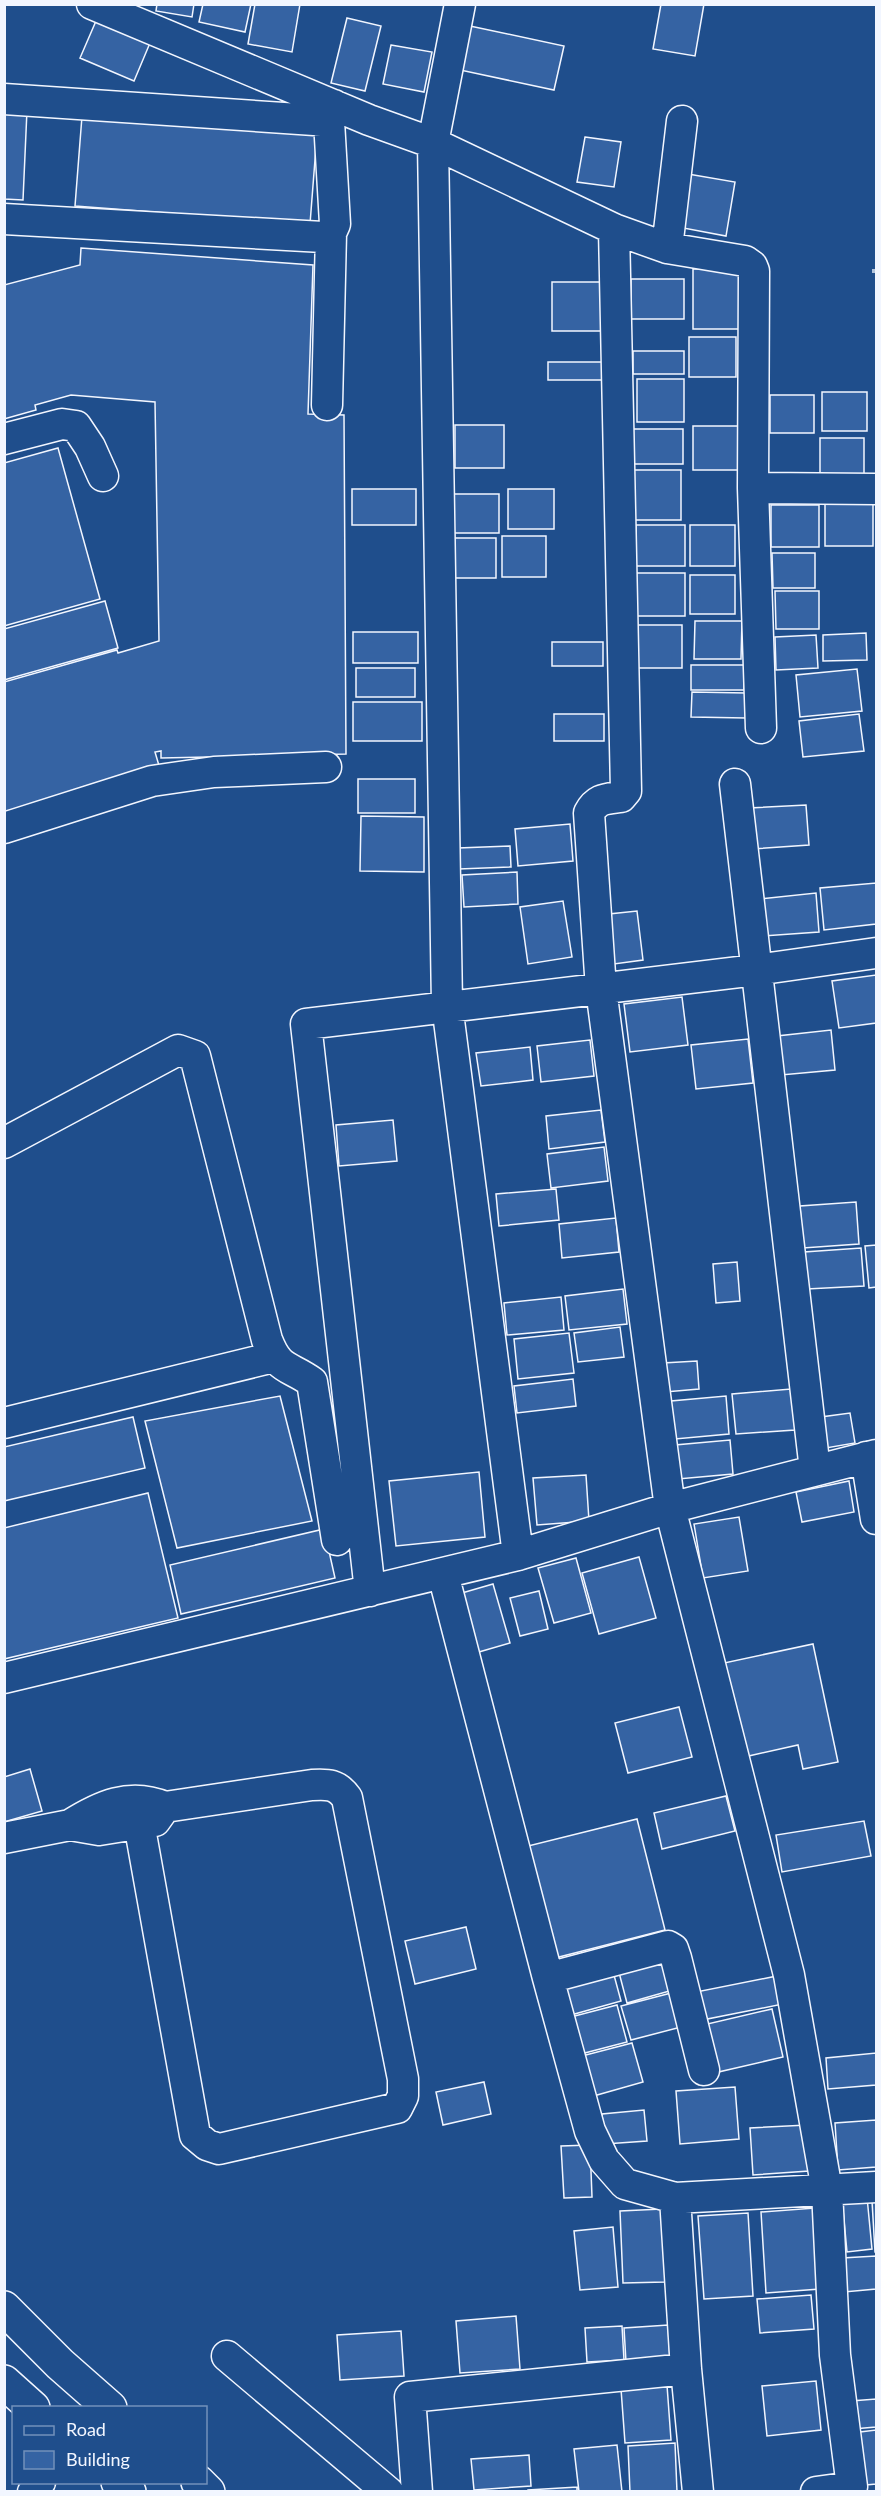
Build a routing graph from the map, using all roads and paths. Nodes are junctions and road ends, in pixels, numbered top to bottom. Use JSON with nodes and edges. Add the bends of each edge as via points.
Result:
{"nodes":[{"id":1,"x":92,"y":4,"type":"edge"},
{"id":2,"x":460,"y":4,"type":"edge"},
{"id":3,"x":144,"y":14,"type":"edge"},
{"id":4,"x":4,"y":99,"type":"edge"},
{"id":5,"x":331,"y":113,"type":"junction"},
{"id":6,"x":682,"y":120,"type":"dead end"},
{"id":7,"x":433,"y":143,"type":"junction"},
{"id":8,"x":4,"y":219,"type":"edge"},
{"id":9,"x":614,"y":229,"type":"junction"},
{"id":10,"x":331,"y":233,"type":"junction"},
{"id":11,"x":667,"y":248,"type":"junction"},
{"id":12,"x":327,"y":405,"type":"dead end"},
{"id":13,"x":4,"y":439,"type":"edge"},
{"id":14,"x":103,"y":476,"type":"dead end"},
{"id":15,"x":753,"y":488,"type":"junction"},
{"id":16,"x":876,"y":489,"type":"edge"},
{"id":17,"x":761,"y":728,"type":"dead end"},
{"id":18,"x":326,"y":767,"type":"dead end"},
{"id":19,"x":735,"y":784,"type":"dead end"},
{"id":20,"x":4,"y":828,"type":"edge"},
{"id":21,"x":876,"y":953,"type":"edge"},
{"id":22,"x":756,"y":970,"type":"junction"},
{"id":23,"x":601,"y":989,"type":"junction"},
{"id":24,"x":447,"y":1005,"type":"junction"},
{"id":25,"x":4,"y":1143,"type":"edge"},
{"id":26,"x":274,"y":1357,"type":"junction"},
{"id":27,"x":4,"y":1423,"type":"edge"},
{"id":28,"x":871,"y":1456,"type":"edge"},
{"id":29,"x":815,"y":1470,"type":"junction"},
{"id":30,"x":670,"y":1508,"type":"junction"},
{"id":31,"x":876,"y":1519,"type":"edge"},
{"id":32,"x":337,"y":1540,"type":"dead end"},
{"id":33,"x":518,"y":1555,"type":"junction"},
{"id":34,"x":443,"y":1574,"type":"junction"},
{"id":35,"x":370,"y":1592,"type":"junction"},
{"id":36,"x":4,"y":1678,"type":"edge"},
{"id":37,"x":165,"y":1807,"type":"junction"},
{"id":38,"x":139,"y":1823,"type":"junction"},
{"id":39,"x":70,"y":1825,"type":"junction"},
{"id":40,"x":4,"y":1838,"type":"edge"},
{"id":41,"x":548,"y":1978,"type":"junction"},
{"id":42,"x":704,"y":2070,"type":"dead end"},
{"id":43,"x":876,"y":2187,"type":"edge"},
{"id":44,"x":827,"y":2190,"type":"junction"},
{"id":45,"x":675,"y":2198,"type":"junction"},
{"id":46,"x":4,"y":2308,"type":"edge"},
{"id":47,"x":227,"y":2356,"type":"dead end"},
{"id":48,"x":686,"y":2369,"type":"junction"},
{"id":49,"x":108,"y":2406,"type":"edge"},
{"id":50,"x":860,"y":2489,"type":"edge"},
{"id":51,"x":388,"y":2492,"type":"edge"},
{"id":52,"x":417,"y":2492,"type":"edge"},
{"id":53,"x":698,"y":2492,"type":"edge"},
{"id":54,"x":816,"y":2492,"type":"edge"}],
"edges":[{"from":1,"to":3,"type":"street"},
{"from":2,"to":7,"type":"street"},
{"from":3,"to":5,"type":"street"},
{"from":4,"to":5,"type":"street"},
{"from":5,"to":7,"type":"street"},
{"from":5,"to":10,"type":"street","via":[[335,224]]},
{"from":6,"to":11,"type":"street"},
{"from":7,"to":9,"type":"street"},
{"from":7,"to":24,"type":"street"},
{"from":8,"to":10,"type":"street","via":[[323,237]]},
{"from":9,"to":11,"type":"street"},
{"from":9,"to":23,"type":"street","via":[[626,791],[621,797],[594,803],[589,813]]},
{"from":10,"to":12,"type":"street"},
{"from":11,"to":15,"type":"street","via":[[745,261],[754,271]]},
{"from":13,"to":14,"type":"street","via":[[62,424],[76,426]]},
{"from":15,"to":16,"type":"street"},
{"from":15,"to":17,"type":"street"},
{"from":18,"to":20,"type":"street","via":[[214,772],[152,781]]},
{"from":19,"to":22,"type":"street"},
{"from":21,"to":22,"type":"street"},
{"from":22,"to":23,"type":"street"},
{"from":22,"to":29,"type":"street"},
{"from":23,"to":24,"type":"street"},
{"from":23,"to":30,"type":"street"},
{"from":24,"to":33,"type":"street"},
{"from":24,"to":35,"type":"street","via":[[306,1024]]},
{"from":25,"to":26,"type":"street","via":[[178,1050],[195,1056]]},
{"from":26,"to":27,"type":"street"},
{"from":26,"to":32,"type":"street","via":[[284,1368],[299,1372],[312,1382]]},
{"from":28,"to":29,"type":"street"},
{"from":28,"to":31,"type":"street"},
{"from":29,"to":30,"type":"street"},
{"from":30,"to":33,"type":"street"},
{"from":30,"to":44,"type":"street","via":[[789,1975]]},
{"from":33,"to":34,"type":"street"},
{"from":34,"to":35,"type":"street"},
{"from":34,"to":41,"type":"street"},
{"from":35,"to":36,"type":"street"},
{"from":37,"to":38,"type":"street","via":[[155,1821]]},
{"from":37,"to":38,"type":"street","via":[[312,1785],[340,1788],[347,1798],[404,2079],[403,2096],[397,2108],[219,2149],[195,2135]]},
{"from":37,"to":39,"type":"street","via":[[148,1800],[117,1803],[98,1808]]},
{"from":38,"to":39,"type":"street","via":[[99,1830]]},
{"from":39,"to":40,"type":"street"},
{"from":41,"to":42,"type":"street","via":[[668,1946],[676,1958]]},
{"from":41,"to":45,"type":"street","via":[[590,2131],[604,2160],[625,2184]]},
{"from":43,"to":44,"type":"street"},
{"from":44,"to":45,"type":"street"},
{"from":44,"to":50,"type":"street","via":[[835,2355]]},
{"from":45,"to":48,"type":"street"},
{"from":46,"to":49,"type":"main road"},
{"from":47,"to":51,"type":"street"},
{"from":48,"to":52,"type":"street","via":[[410,2397]]},
{"from":48,"to":53,"type":"street"},
{"from":50,"to":54,"type":"street"}]}
